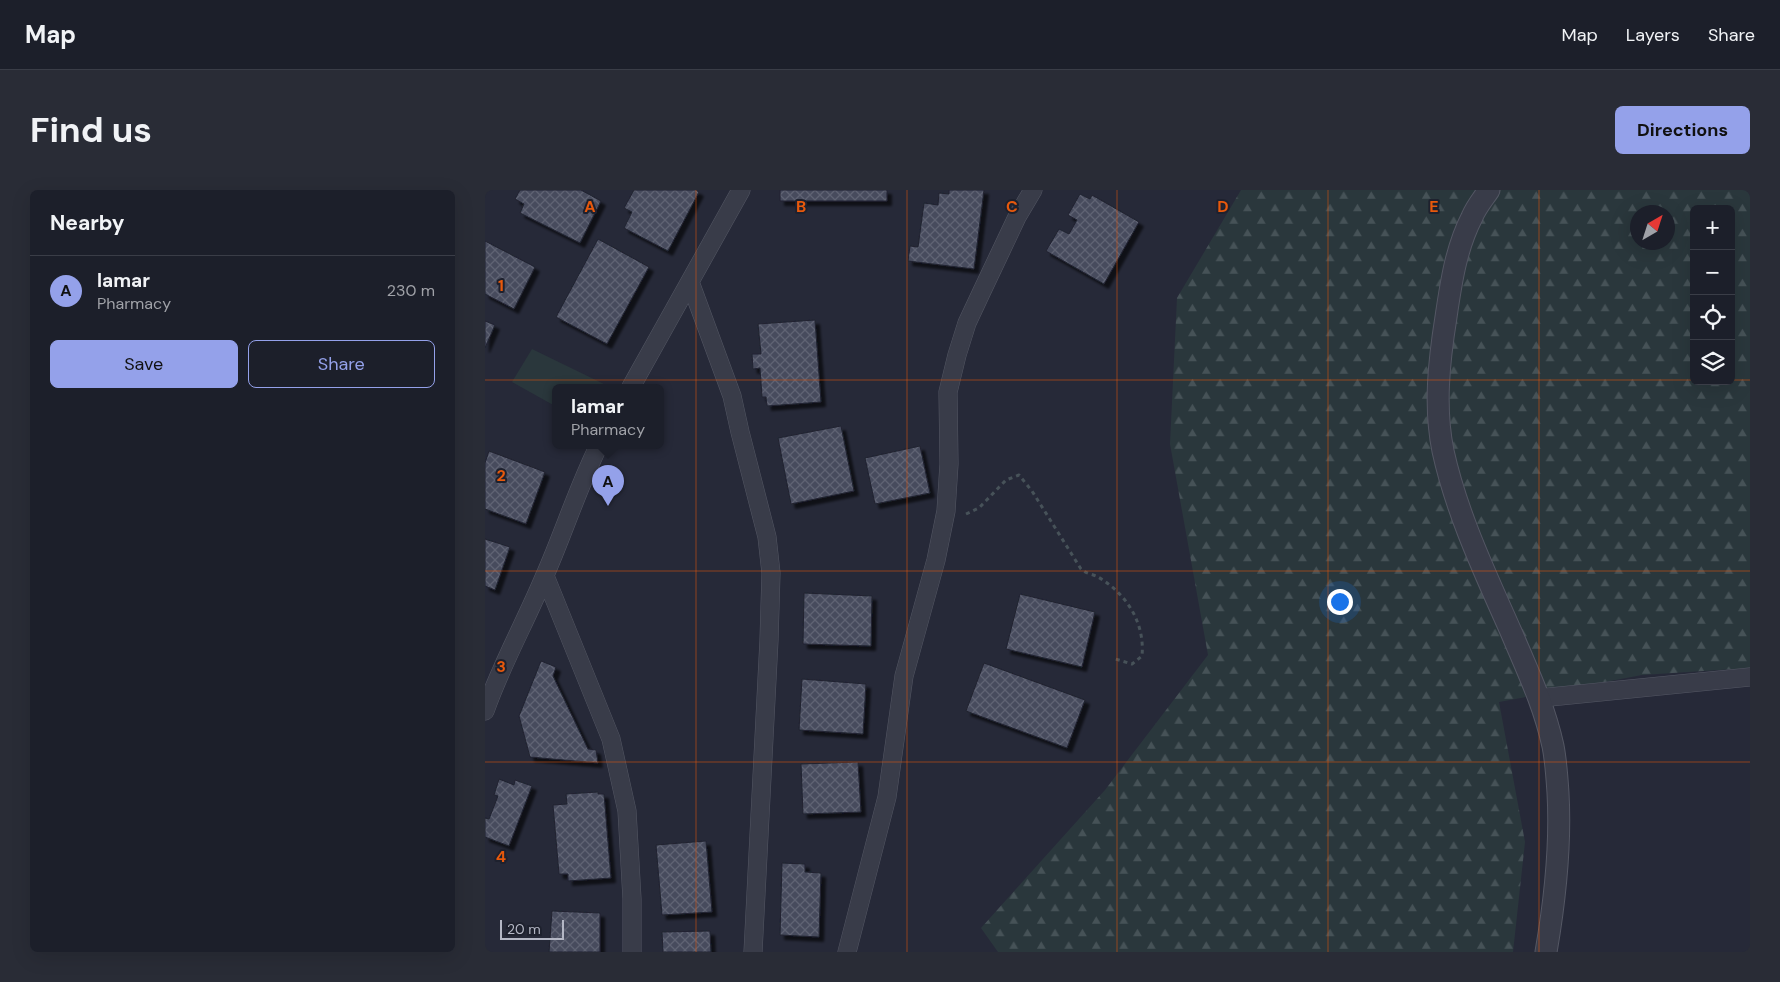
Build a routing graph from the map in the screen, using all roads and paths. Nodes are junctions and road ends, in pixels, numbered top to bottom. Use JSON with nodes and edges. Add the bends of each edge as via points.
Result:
{"nodes":[{"id":1,"x":741,"y":190,"type":"edge"},
{"id":2,"x":1033,"y":190,"type":"edge"},
{"id":3,"x":1489,"y":190,"type":"edge"},
{"id":4,"x":690,"y":282,"type":"junction"},
{"id":5,"x":633,"y":384,"type":"edge"},
{"id":6,"x":597,"y":449,"type":"edge"},
{"id":7,"x":947,"y":494,"type":"junction"},
{"id":8,"x":545,"y":576,"type":"junction"},
{"id":9,"x":1112,"y":658,"type":"dead end"},
{"id":10,"x":1750,"y":677,"type":"edge"},
{"id":11,"x":1540,"y":698,"type":"junction"},
{"id":12,"x":485,"y":711,"type":"edge"},
{"id":13,"x":632,"y":952,"type":"edge"},
{"id":14,"x":753,"y":952,"type":"edge"},
{"id":15,"x":847,"y":952,"type":"edge"},
{"id":16,"x":1546,"y":952,"type":"edge"}],
"edges":[{"from":1,"to":4,"type":"street"},
{"from":2,"to":7,"type":"street","via":[[981,291],[957,355],[948,392]]},
{"from":3,"to":11,"type":"street","via":[[1472,216],[1452,274],[1438,412],[1443,450],[1455,495],[1474,548]]},
{"from":4,"to":5,"type":"street"},
{"from":4,"to":14,"type":"street","via":[[732,396],[767,537],[771,573]]},
{"from":6,"to":8,"type":"street"},
{"from":7,"to":9,"type":"path","via":[[961,516],[979,508],[1006,480],[1019,475],[1081,569],[1097,576],[1118,592],[1137,618],[1142,656],[1131,664]]},
{"from":7,"to":15,"type":"street","via":[[936,560],[904,676],[887,797]]},
{"from":8,"to":12,"type":"street"},
{"from":8,"to":13,"type":"street","via":[[611,738],[627,811]]},
{"from":10,"to":11,"type":"street"},
{"from":11,"to":16,"type":"street","via":[[1553,748],[1560,825]]}]}
